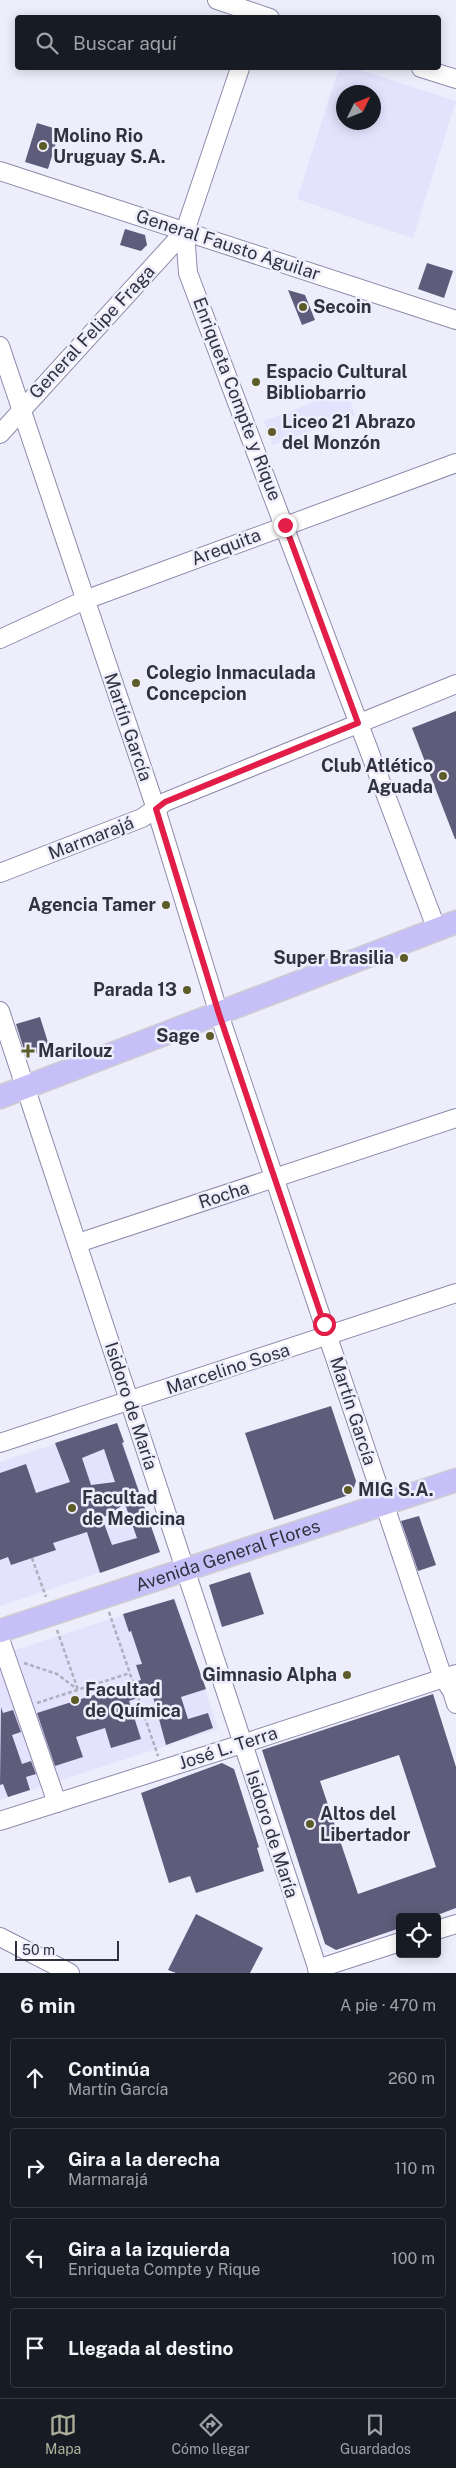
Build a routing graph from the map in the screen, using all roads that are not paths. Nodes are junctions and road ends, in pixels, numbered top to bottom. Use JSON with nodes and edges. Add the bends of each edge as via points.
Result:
{"nodes":[{"id":1,"x":217,"y":0,"type":"edge"},
{"id":2,"x":262,"y":12,"type":"edge"},
{"id":3,"x":239,"y":70,"type":"edge"},
{"id":4,"x":427,"y":70,"type":"edge"},
{"id":5,"x":456,"y":79,"type":"edge"},
{"id":6,"x":0,"y":171,"type":"edge"},
{"id":7,"x":185,"y":231,"type":"junction"},
{"id":8,"x":158,"y":261,"type":"junction"},
{"id":9,"x":188,"y":272,"type":"junction"},
{"id":10,"x":456,"y":320,"type":"edge"},
{"id":11,"x":0,"y":346,"type":"edge"},
{"id":12,"x":21,"y":410,"type":"junction"},
{"id":13,"x":0,"y":434,"type":"edge"},
{"id":14,"x":456,"y":463,"type":"edge"},
{"id":15,"x":285,"y":525,"type":"junction"},
{"id":16,"x":85,"y":600,"type":"junction"},
{"id":17,"x":0,"y":639,"type":"edge"},
{"id":18,"x":456,"y":684,"type":"edge"},
{"id":19,"x":358,"y":723,"type":"junction"},
{"id":20,"x":156,"y":809,"type":"junction"},
{"id":21,"x":0,"y":873,"type":"edge"},
{"id":22,"x":447,"y":926,"type":"edge"},
{"id":23,"x":0,"y":1011,"type":"edge"},
{"id":24,"x":219,"y":1014,"type":"junction"},
{"id":25,"x":25,"y":1088,"type":"junction"},
{"id":26,"x":0,"y":1097,"type":"edge"},
{"id":27,"x":456,"y":1118,"type":"edge"},
{"id":28,"x":276,"y":1178,"type":"junction"},
{"id":29,"x":78,"y":1243,"type":"junction"},
{"id":30,"x":456,"y":1293,"type":"edge"},
{"id":31,"x":328,"y":1336,"type":"junction"},
{"id":32,"x":128,"y":1401,"type":"junction"},
{"id":33,"x":0,"y":1443,"type":"edge"},
{"id":34,"x":456,"y":1480,"type":"edge"},
{"id":35,"x":384,"y":1504,"type":"junction"},
{"id":36,"x":186,"y":1569,"type":"junction"},
{"id":37,"x":0,"y":1631,"type":"edge"},
{"id":38,"x":0,"y":1639,"type":"edge"},
{"id":39,"x":453,"y":1688,"type":"edge"},
{"id":40,"x":242,"y":1744,"type":"junction"},
{"id":41,"x":56,"y":1803,"type":"junction"},
{"id":42,"x":0,"y":1820,"type":"edge"},
{"id":43,"x":456,"y":1924,"type":"edge"},
{"id":44,"x":441,"y":1929,"type":"edge"},
{"id":45,"x":0,"y":1937,"type":"edge"},
{"id":46,"x":396,"y":1943,"type":"edge"},
{"id":47,"x":318,"y":1971,"type":"edge"},
{"id":48,"x":70,"y":1973,"type":"edge"}],
"edges":[{"from":1,"to":2,"type":"street"},
{"from":3,"to":7,"type":"street"},
{"from":4,"to":5,"type":"street"},
{"from":6,"to":7,"type":"street","name":"General Fausto Aguilar"},
{"from":7,"to":8,"type":"street","name":"General Felipe Fraga"},
{"from":7,"to":9,"type":"street","name":"Enriqueta Compte y Rique"},
{"from":7,"to":10,"type":"street","name":"General Fausto Aguilar"},
{"from":8,"to":9,"type":"street","via":[[172,260]]},
{"from":8,"to":12,"type":"street","name":"General Felipe Fraga"},
{"from":9,"to":15,"type":"street","name":"Enriqueta Compte y Rique"},
{"from":11,"to":12,"type":"street","name":"Martín García"},
{"from":12,"to":13,"type":"street","name":"General Felipe Fraga"},
{"from":12,"to":16,"type":"street","name":"Martín García"},
{"from":14,"to":15,"type":"street","name":"Arequita"},
{"from":15,"to":16,"type":"street","name":"Arequita"},
{"from":15,"to":19,"type":"street","name":"Enriqueta Compte y Rique"},
{"from":16,"to":17,"type":"street","name":"Arequita"},
{"from":16,"to":20,"type":"street","name":"Martín García"},
{"from":18,"to":19,"type":"street","name":"Marmarajá"},
{"from":19,"to":20,"type":"street","name":"Marmarajá","via":[[174,798]]},
{"from":19,"to":22,"type":"street","name":"Enriqueta Compte y Rique"},
{"from":20,"to":21,"type":"street","name":"Marmarajá","via":[[142,818]]},
{"from":20,"to":24,"type":"street","name":"Martín García"},
{"from":22,"to":24,"type":"main road"},
{"from":23,"to":25,"type":"street","name":"Isidoro de María"},
{"from":24,"to":25,"type":"main road"},
{"from":24,"to":28,"type":"street","name":"Martín García"},
{"from":25,"to":26,"type":"main road"},
{"from":25,"to":29,"type":"street","name":"Isidoro de María"},
{"from":27,"to":28,"type":"street","name":"Rocha"},
{"from":28,"to":29,"type":"street","name":"Rocha"},
{"from":28,"to":31,"type":"street","name":"Martín García"},
{"from":29,"to":32,"type":"street","name":"Isidoro de María"},
{"from":30,"to":31,"type":"street","name":"Marcelino Sosa"},
{"from":31,"to":32,"type":"street","name":"Marcelino Sosa"},
{"from":31,"to":35,"type":"street","name":"Martín García"},
{"from":32,"to":33,"type":"street","name":"Marcelino Sosa"},
{"from":32,"to":36,"type":"street","name":"Isidoro de María"},
{"from":34,"to":35,"type":"main road","name":"Avenida General Flores"},
{"from":35,"to":36,"type":"main road","name":"Avenida General Flores"},
{"from":35,"to":39,"type":"street","name":"Martín García"},
{"from":36,"to":37,"type":"main road","name":"Avenida General Flores"},
{"from":36,"to":40,"type":"street","name":"Isidoro de María"},
{"from":38,"to":41,"type":"street"},
{"from":39,"to":40,"type":"street","name":"José L. Terra"},
{"from":40,"to":41,"type":"street","name":"José L. Terra"},
{"from":40,"to":47,"type":"street","name":"Isidoro de María"},
{"from":41,"to":42,"type":"street","name":"José L. Terra"},
{"from":43,"to":44,"type":"street"},
{"from":45,"to":48,"type":"street"},
{"from":46,"to":47,"type":"street"}]}
